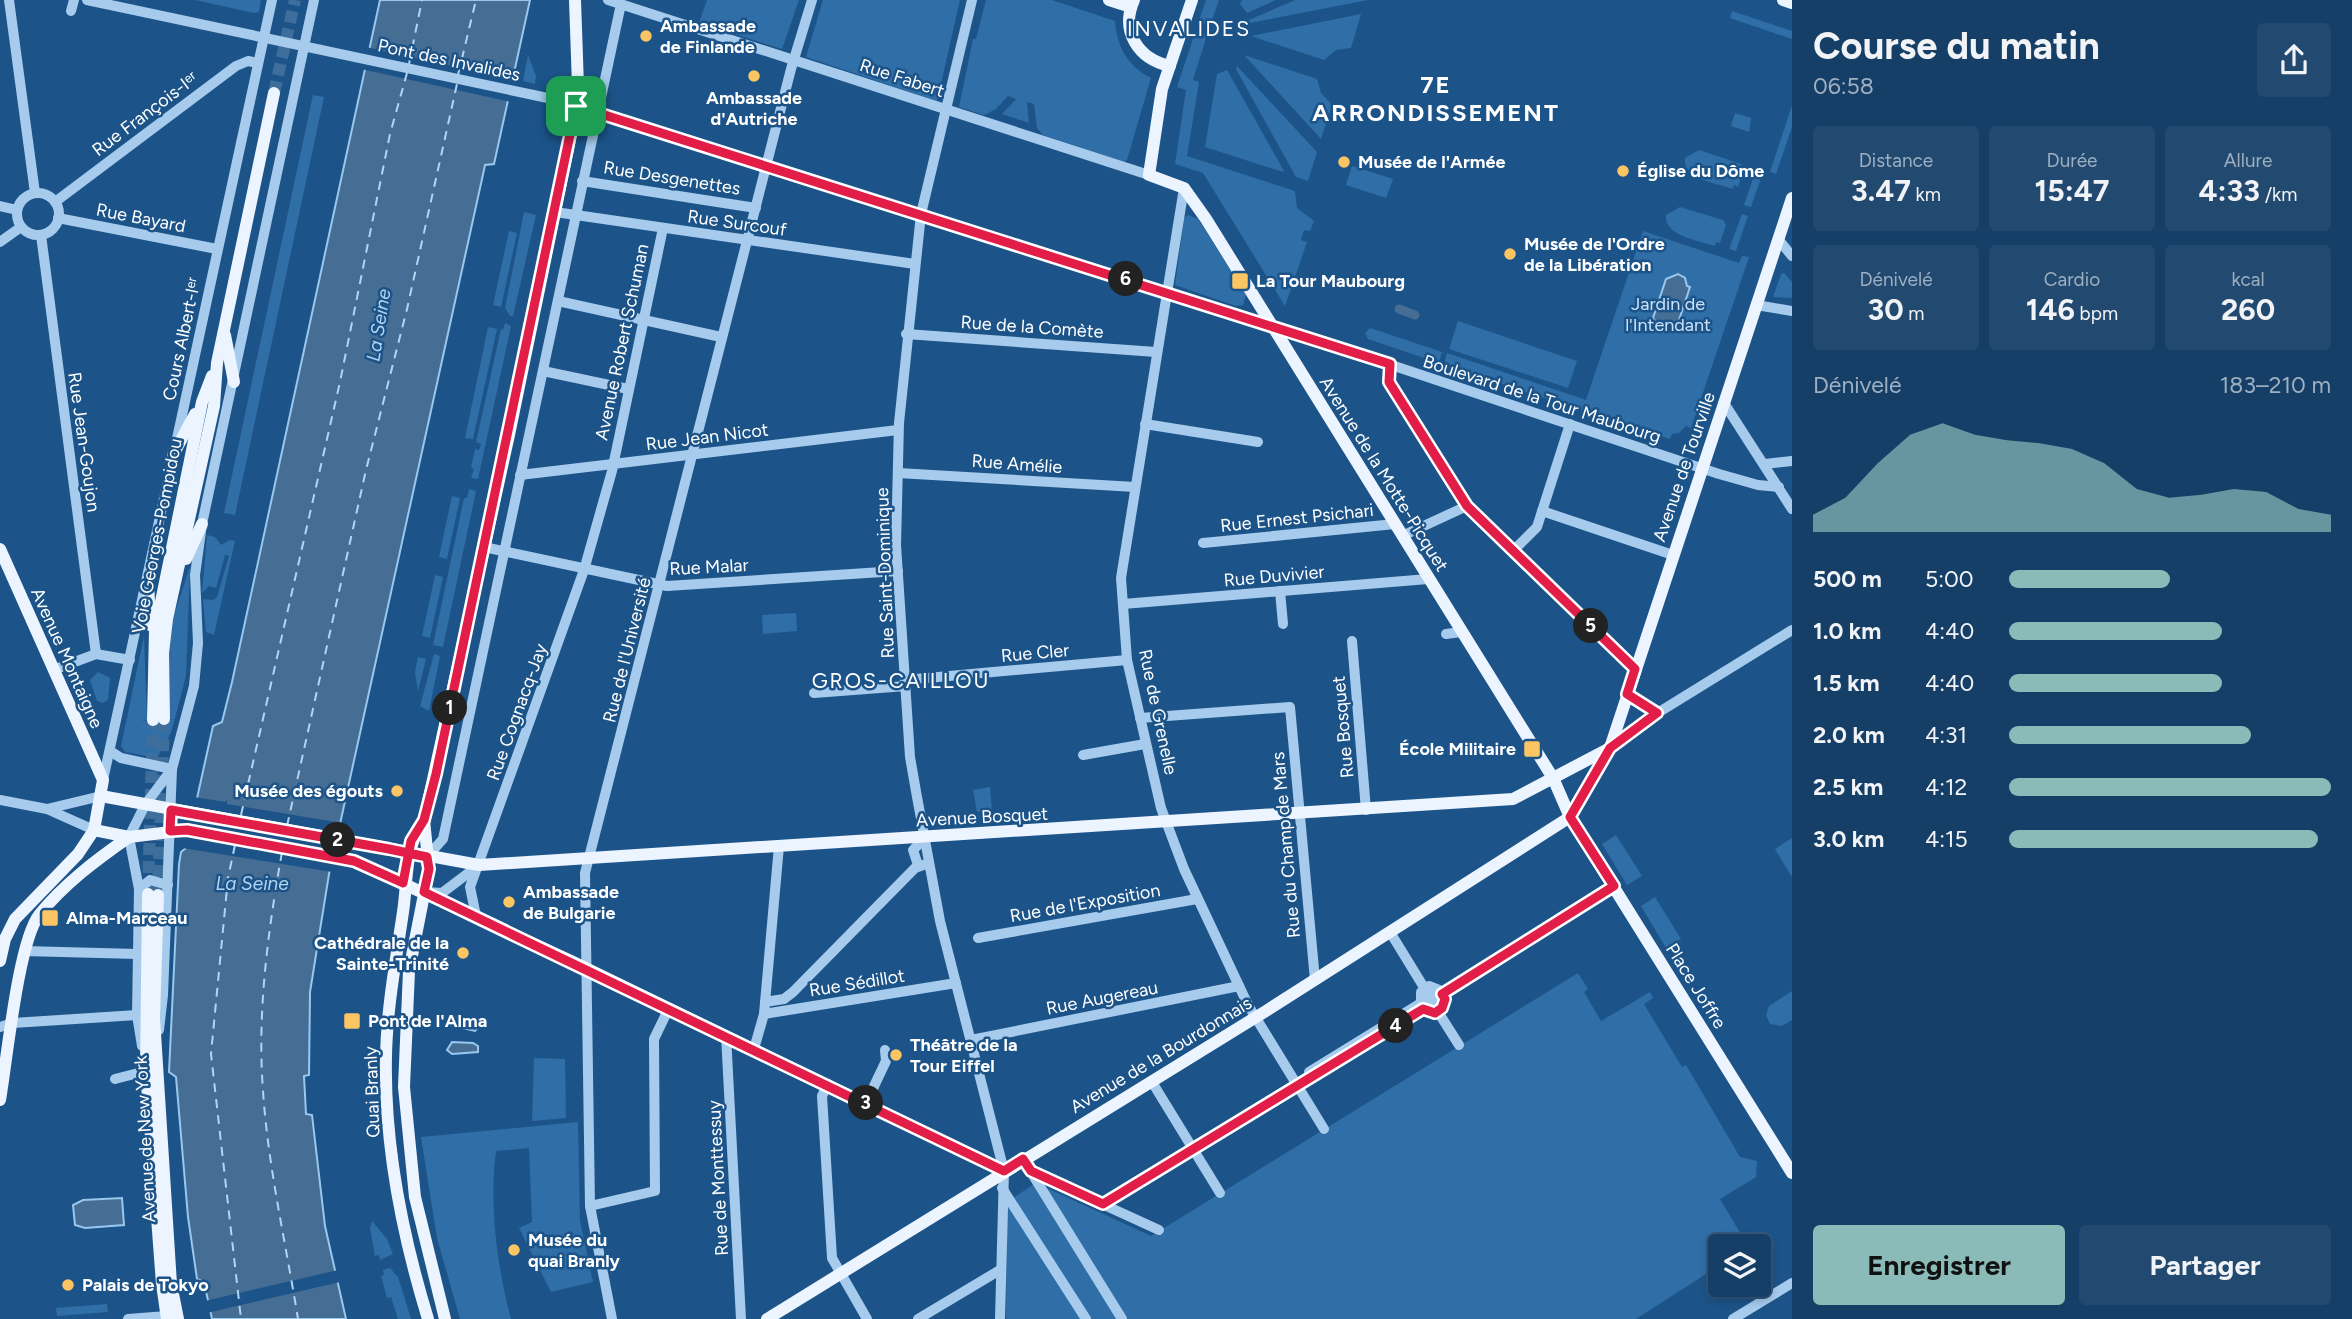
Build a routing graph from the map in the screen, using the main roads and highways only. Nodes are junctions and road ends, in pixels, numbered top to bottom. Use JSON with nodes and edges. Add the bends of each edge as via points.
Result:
{"nodes":[{"id":1,"x":575,"y":0,"type":"edge"},
{"id":2,"x":1109,"y":0,"type":"edge"},
{"id":3,"x":1192,"y":0,"type":"edge"},
{"id":4,"x":1783,"y":0,"type":"edge"},
{"id":5,"x":1792,"y":3,"type":"edge"},
{"id":6,"x":1132,"y":4,"type":"edge"},
{"id":7,"x":1170,"y":66,"type":"junction"},
{"id":8,"x":274,"y":93,"type":"tunnel mouth"},
{"id":9,"x":1184,"y":188,"type":"joint"},
{"id":10,"x":1792,"y":199,"type":"edge"},
{"id":11,"x":224,"y":329,"type":"junction"},
{"id":12,"x":217,"y":363,"type":"junction"},
{"id":13,"x":234,"y":382,"type":"road end"},
{"id":14,"x":202,"y":402,"type":"junction"},
{"id":15,"x":173,"y":455,"type":"road end"},
{"id":16,"x":202,"y":524,"type":"road end"},
{"id":17,"x":3,"y":556,"type":"edge"},
{"id":18,"x":148,"y":580,"type":"road end"},
{"id":19,"x":175,"y":585,"type":"junction"},
{"id":20,"x":152,"y":659,"type":"junction"},
{"id":21,"x":1610,"y":748,"type":"junction"},
{"id":22,"x":1553,"y":778,"type":"junction"},
{"id":23,"x":101,"y":796,"type":"junction"},
{"id":24,"x":1570,"y":817,"type":"junction"},
{"id":25,"x":424,"y":820,"type":"junction"},
{"id":26,"x":94,"y":830,"type":"junction"},
{"id":27,"x":129,"y":837,"type":"junction"},
{"id":28,"x":409,"y":853,"type":"junction"},
{"id":29,"x":427,"y":857,"type":"junction"},
{"id":30,"x":403,"y":883,"type":"junction"},
{"id":31,"x":424,"y":892,"type":"junction"},
{"id":32,"x":24,"y":951,"type":"junction"},
{"id":33,"x":1,"y":952,"type":"edge"},
{"id":34,"x":6,"y":1025,"type":"edge"},
{"id":35,"x":0,"y":1100,"type":"edge"},
{"id":36,"x":1004,"y":1171,"type":"junction"},
{"id":37,"x":1792,"y":1173,"type":"edge"},
{"id":38,"x":171,"y":1318,"type":"edge"},
{"id":39,"x":428,"y":1319,"type":"edge"},
{"id":40,"x":445,"y":1319,"type":"edge"},
{"id":41,"x":767,"y":1319,"type":"edge"}],
"edges":[{"from":1,"to":25,"type":"main road","via":[[576,106]]},
{"from":2,"to":6,"type":"main road"},
{"from":3,"to":7,"type":"main road"},
{"from":4,"to":5,"type":"main road"},
{"from":6,"to":7,"type":"main road","via":[[1129,25],[1136,45],[1150,59]]},
{"from":7,"to":9,"type":"main road","name":"Rue Fabert","via":[[1149,174]]},
{"from":8,"to":11,"type":"main road","name":"Voie Georges-Pompidou"},
{"from":9,"to":22,"type":"main road","name":"Avenue de la Motte-Picquet"},
{"from":10,"to":21,"type":"main road","name":"Avenue de Tourville"},
{"from":11,"to":12,"type":"main road","name":"Voie Georges-Pompidou"},
{"from":11,"to":13,"type":"main road"},
{"from":12,"to":14,"type":"main road","name":"Voie Georges-Pompidou"},
{"from":12,"to":19,"type":"main road","name":"Voie Georges-Pompidou","via":[[214,406]]},
{"from":14,"to":15,"type":"main road"},
{"from":14,"to":20,"type":"main road","name":"Voie Georges-Pompidou","via":[[158,609]]},
{"from":16,"to":19,"type":"main road"},
{"from":17,"to":23,"type":"main road","name":"Avenue Montaigne","via":[[104,775]]},
{"from":18,"to":20,"type":"main road"},
{"from":19,"to":20,"type":"main road","name":"Voie Georges-Pompidou","via":[[158,719]]},
{"from":21,"to":22,"type":"main road","name":"Avenue Bosquet"},
{"from":21,"to":24,"type":"main road","name":"Avenue de Tourville"},
{"from":22,"to":24,"type":"main road","name":"Avenue de la Motte-Picquet"},
{"from":22,"to":29,"type":"main road","name":"Avenue Bosquet","via":[[1513,799],[1366,810],[479,865]]},
{"from":23,"to":26,"type":"main road"},
{"from":23,"to":28,"type":"main road"},
{"from":24,"to":36,"type":"main road","name":"Avenue de la Bourdonnais"},
{"from":24,"to":37,"type":"main road","name":"Place Joffre"},
{"from":25,"to":28,"type":"main road","name":"Quai Branly"},
{"from":25,"to":29,"type":"main road","name":"Quai Branly"},
{"from":26,"to":27,"type":"main road"},
{"from":26,"to":33,"type":"main road","via":[[78,854],[15,919]]},
{"from":27,"to":30,"type":"main road","via":[[187,830],[354,861]]},
{"from":27,"to":32,"type":"main road","via":[[85,868],[38,917]]},
{"from":28,"to":29,"type":"main road","name":"Avenue Bosquet"},
{"from":28,"to":30,"type":"main road","name":"Quai Branly"},
{"from":29,"to":31,"type":"main road","name":"Quai Branly"},
{"from":30,"to":31,"type":"main road"},
{"from":30,"to":39,"type":"main road","name":"Quai Branly","via":[[389,1003],[388,1112],[398,1203]]},
{"from":31,"to":36,"type":"main road","via":[[726,1035],[825,1090],[866,1103]]},
{"from":31,"to":40,"type":"main road","name":"Quai Branly","via":[[409,971],[404,1053],[408,1137],[426,1253]]},
{"from":32,"to":33,"type":"main road"},
{"from":32,"to":34,"type":"main road"},
{"from":34,"to":35,"type":"main road"},
{"from":36,"to":41,"type":"main road","name":"Avenue de la Bourdonnais"},
{"from":38,"to":38,"type":"main road","name":"Avenue de New York","via":[[171,1284],[148,893],[146,1071],[162,1284]]}]}
